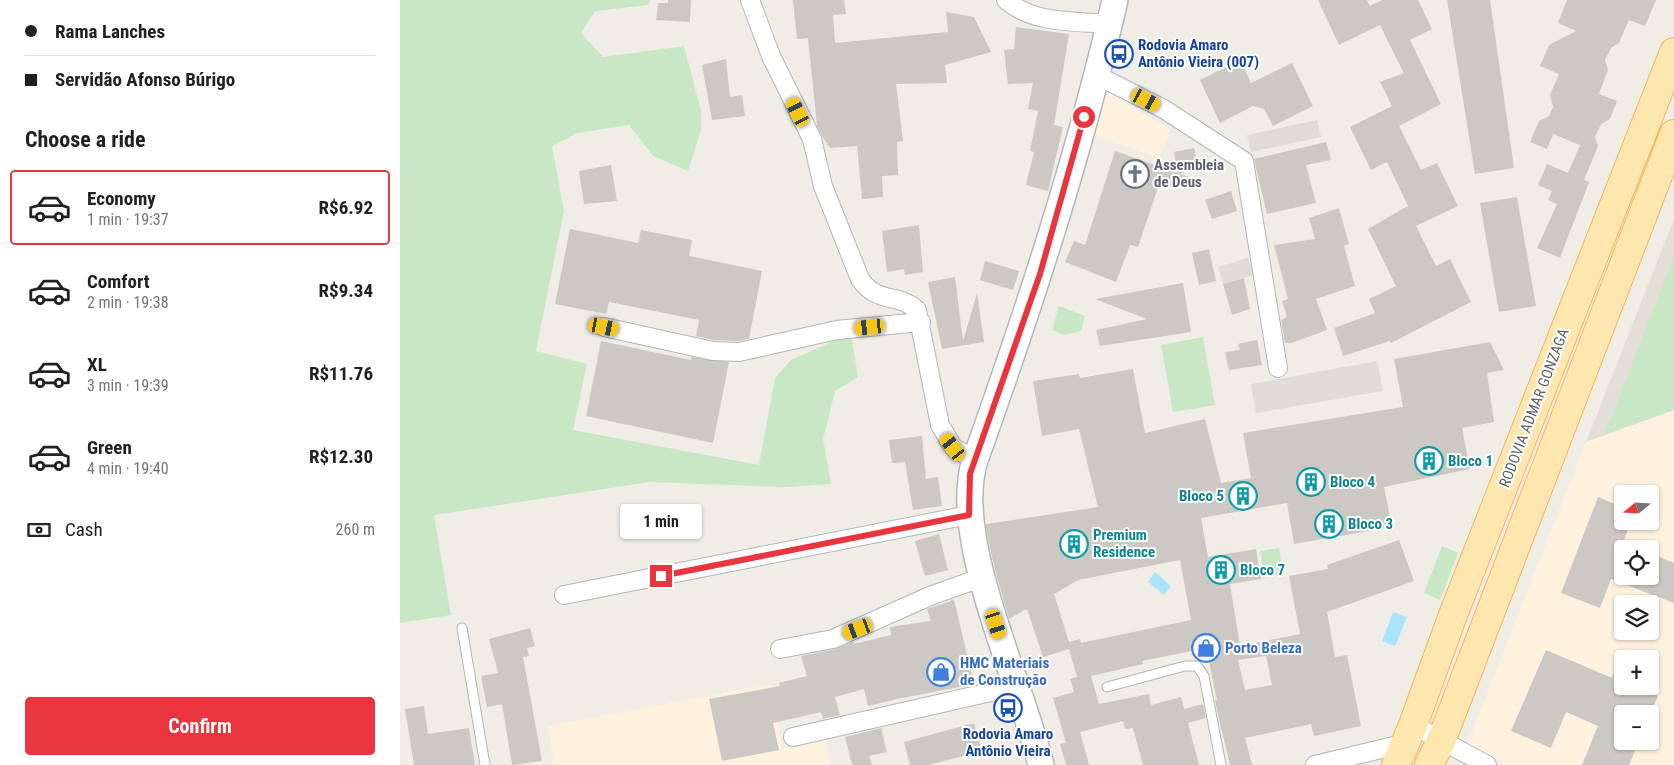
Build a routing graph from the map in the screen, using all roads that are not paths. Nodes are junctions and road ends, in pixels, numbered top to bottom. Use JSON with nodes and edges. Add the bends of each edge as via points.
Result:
{"nodes":[{"id":1,"x":750,"y":0,"type":"edge"},
{"id":2,"x":1006,"y":0,"type":"edge"},
{"id":3,"x":1115,"y":0,"type":"edge"},
{"id":4,"x":1109,"y":24,"type":"junction"},
{"id":5,"x":1674,"y":52,"type":"edge"},
{"id":6,"x":1096,"y":75,"type":"junction"},
{"id":7,"x":1674,"y":134,"type":"edge"},
{"id":8,"x":921,"y":322,"type":"junction"},
{"id":9,"x":604,"y":327,"type":"dead end"},
{"id":10,"x":1278,"y":368,"type":"dead end"},
{"id":11,"x":975,"y":460,"type":"junction"},
{"id":12,"x":969,"y":515,"type":"junction"},
{"id":13,"x":983,"y":577,"type":"junction"},
{"id":14,"x":564,"y":595,"type":"dead end"},
{"id":15,"x":462,"y":628,"type":"dead end"},
{"id":16,"x":780,"y":649,"type":"dead end"},
{"id":17,"x":1017,"y":686,"type":"junction"},
{"id":18,"x":1107,"y":687,"type":"dead end"},
{"id":19,"x":793,"y":737,"type":"dead end"},
{"id":20,"x":1441,"y":741,"type":"junction"},
{"id":21,"x":1405,"y":744,"type":"edge"},
{"id":22,"x":485,"y":765,"type":"edge"},
{"id":23,"x":1041,"y":765,"type":"edge"},
{"id":24,"x":1221,"y":765,"type":"edge"},
{"id":25,"x":1315,"y":765,"type":"edge"},
{"id":26,"x":1429,"y":765,"type":"edge"},
{"id":27,"x":1487,"y":765,"type":"edge"}],
"edges":[{"from":1,"to":8,"type":"street","via":[[770,56],[812,139],[823,186],[860,279],[876,295],[909,303],[917,310]]},
{"from":2,"to":4,"type":"street","via":[[1024,13],[1040,17]]},
{"from":3,"to":4,"type":"main road"},
{"from":4,"to":6,"type":"main road"},
{"from":5,"to":21,"type":"main road","name":"RODOVIA ADMAR GONZAGA"},
{"from":6,"to":10,"type":"street","via":[[1162,108],[1244,161]]},
{"from":6,"to":11,"type":"main road","via":[[1040,274]]},
{"from":7,"to":20,"type":"main road"},
{"from":8,"to":9,"type":"street","via":[[837,330],[739,352],[713,351]]},
{"from":8,"to":11,"type":"street","via":[[940,425],[953,447]]},
{"from":11,"to":12,"type":"main road","via":[[968,486]]},
{"from":12,"to":13,"type":"main road"},
{"from":12,"to":14,"type":"street"},
{"from":13,"to":16,"type":"street","via":[[922,599],[833,639]]},
{"from":13,"to":17,"type":"main road"},
{"from":15,"to":22,"type":"lane"},
{"from":17,"to":19,"type":"street"},
{"from":17,"to":23,"type":"main road"},
{"from":18,"to":24,"type":"lane","via":[[1185,666],[1197,666],[1204,676]]},
{"from":20,"to":21,"type":"street"},
{"from":20,"to":26,"type":"main road"},
{"from":20,"to":27,"type":"street"},
{"from":21,"to":25,"type":"street"}]}
